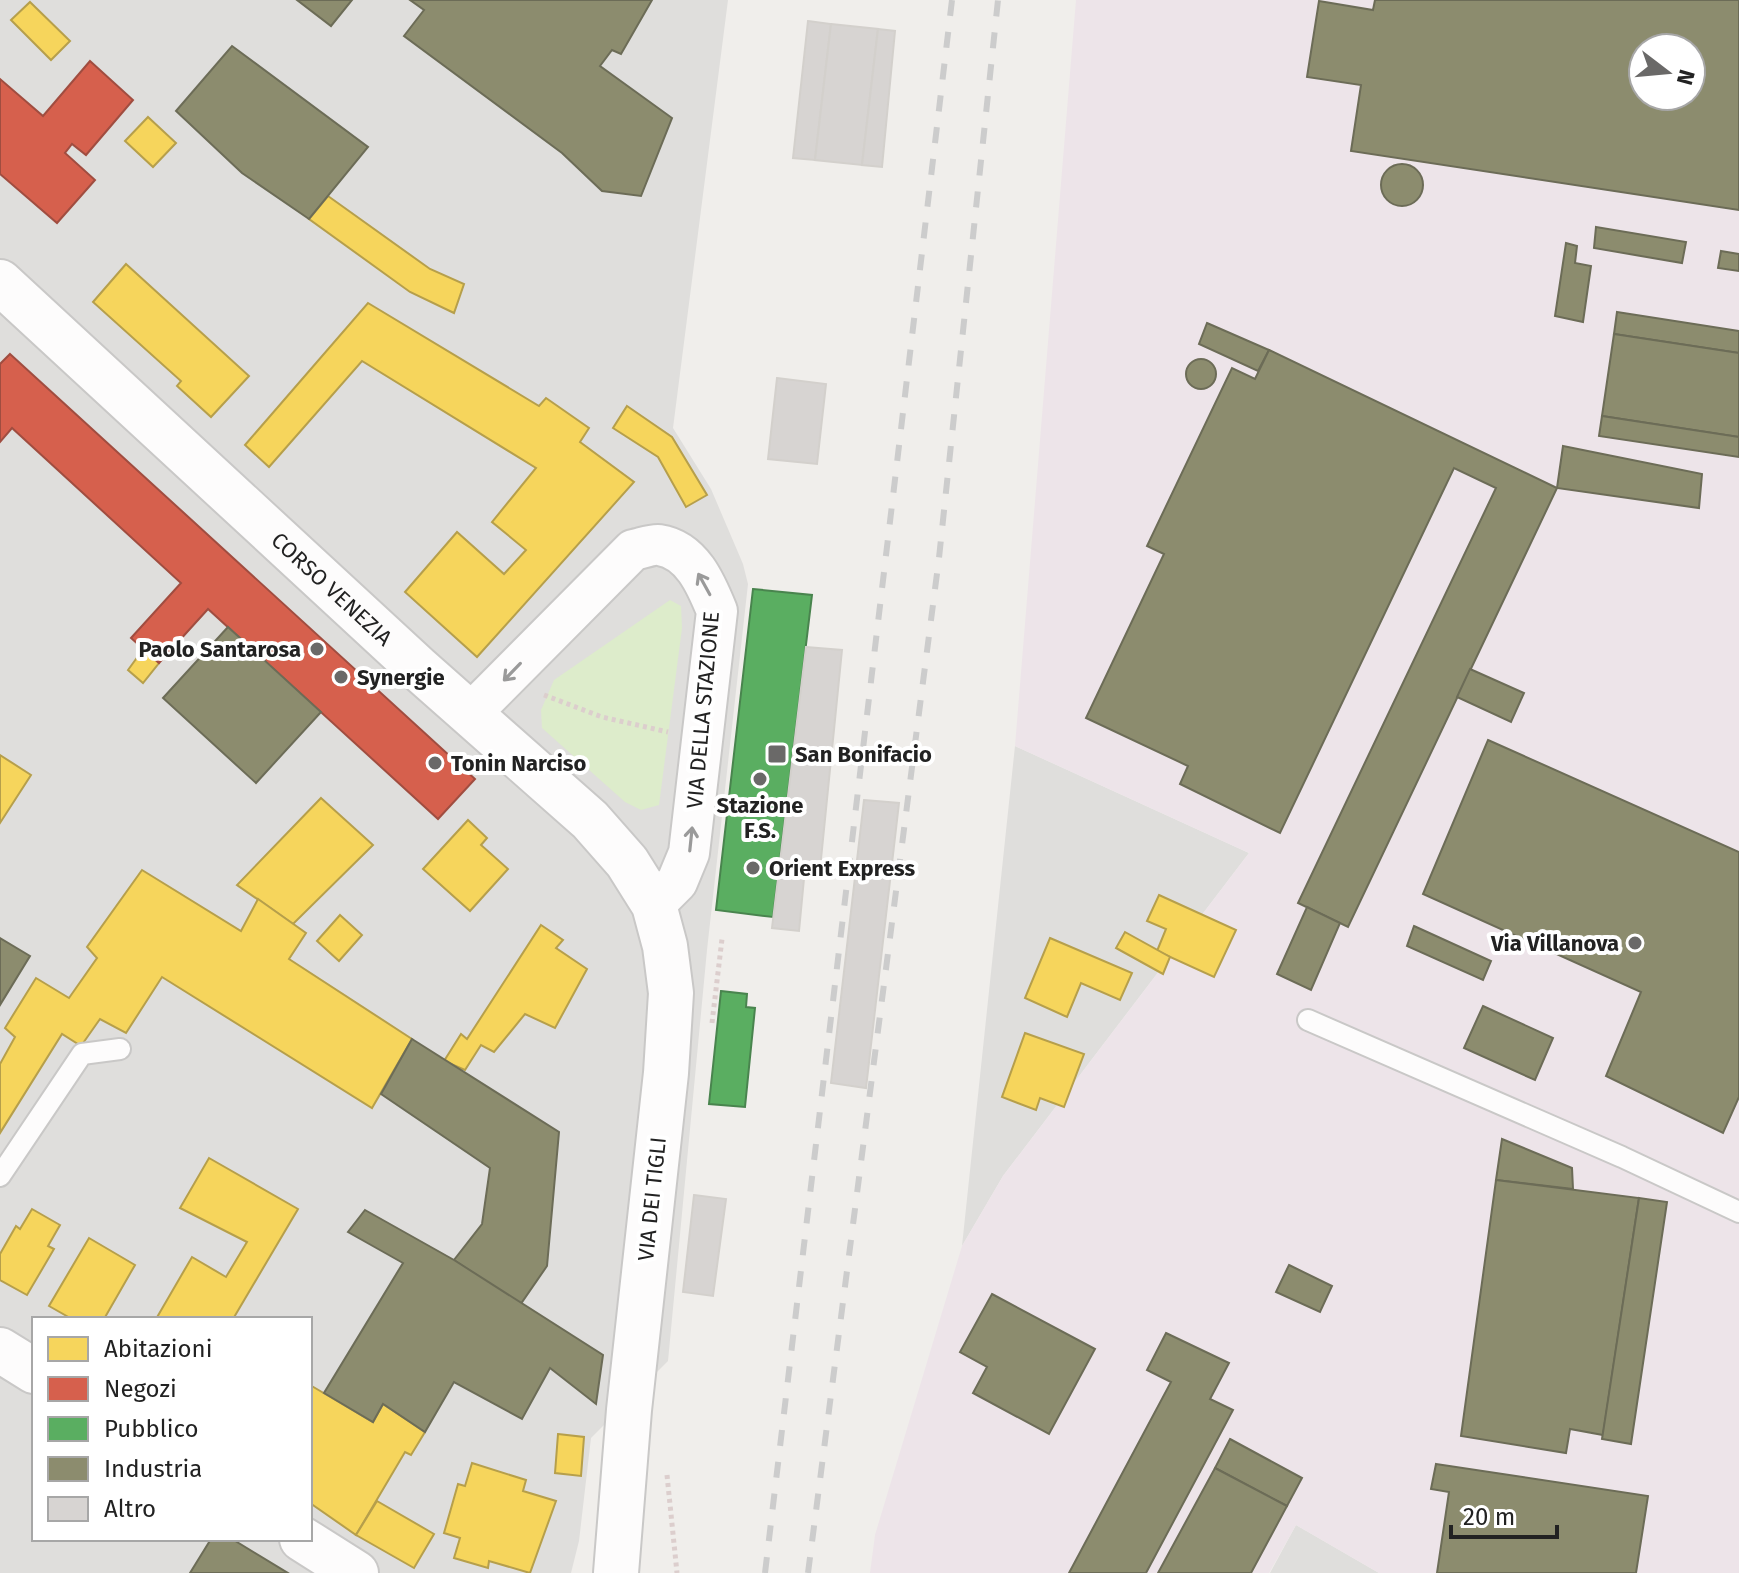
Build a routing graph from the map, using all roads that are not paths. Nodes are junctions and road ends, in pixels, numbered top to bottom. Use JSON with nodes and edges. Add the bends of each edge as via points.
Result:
{"nodes":[{"id":1,"x":0,"y":282,"type":"edge"},
{"id":2,"x":470,"y":714,"type":"junction"},
{"id":3,"x":654,"y":905,"type":"junction"},
{"id":4,"x":1308,"y":1020,"type":"dead end"},
{"id":5,"x":120,"y":1049,"type":"dead end"},
{"id":6,"x":0,"y":1176,"type":"edge"},
{"id":7,"x":1739,"y":1212,"type":"edge"},
{"id":8,"x":0,"y":1350,"type":"edge"},
{"id":9,"x":32,"y":1370,"type":"edge"},
{"id":10,"x":623,"y":1495,"type":"junction"},
{"id":11,"x":305,"y":1541,"type":"edge"},
{"id":12,"x":356,"y":1573,"type":"edge"},
{"id":13,"x":616,"y":1573,"type":"edge"},
{"id":14,"x":643,"y":1573,"type":"edge"}],
"edges":[{"from":1,"to":2,"type":"street","name":"CORSO VENEZIA"},
{"from":2,"to":3,"type":"street","name":"CORSO VENEZIA","via":[[590,820],[627,862]]},
{"from":3,"to":2,"type":"street","name":"VIA DELLA STAZIONE","one_way":true,"via":[[677,882],[689,853],[717,611],[705,581],[687,559],[659,545],[633,550]]},
{"from":3,"to":10,"type":"street","name":"VIA DEI TIGLI","via":[[665,946],[670,1009]]},
{"from":4,"to":7,"type":"lane"},
{"from":5,"to":6,"type":"lane","via":[[82,1054]]},
{"from":8,"to":9,"type":"street"},
{"from":10,"to":13,"type":"street","name":"VIA DEI TIGLI"},
{"from":10,"to":14,"type":"street","name":"VIA DEI TIGLI"},
{"from":11,"to":12,"type":"street"}]}
